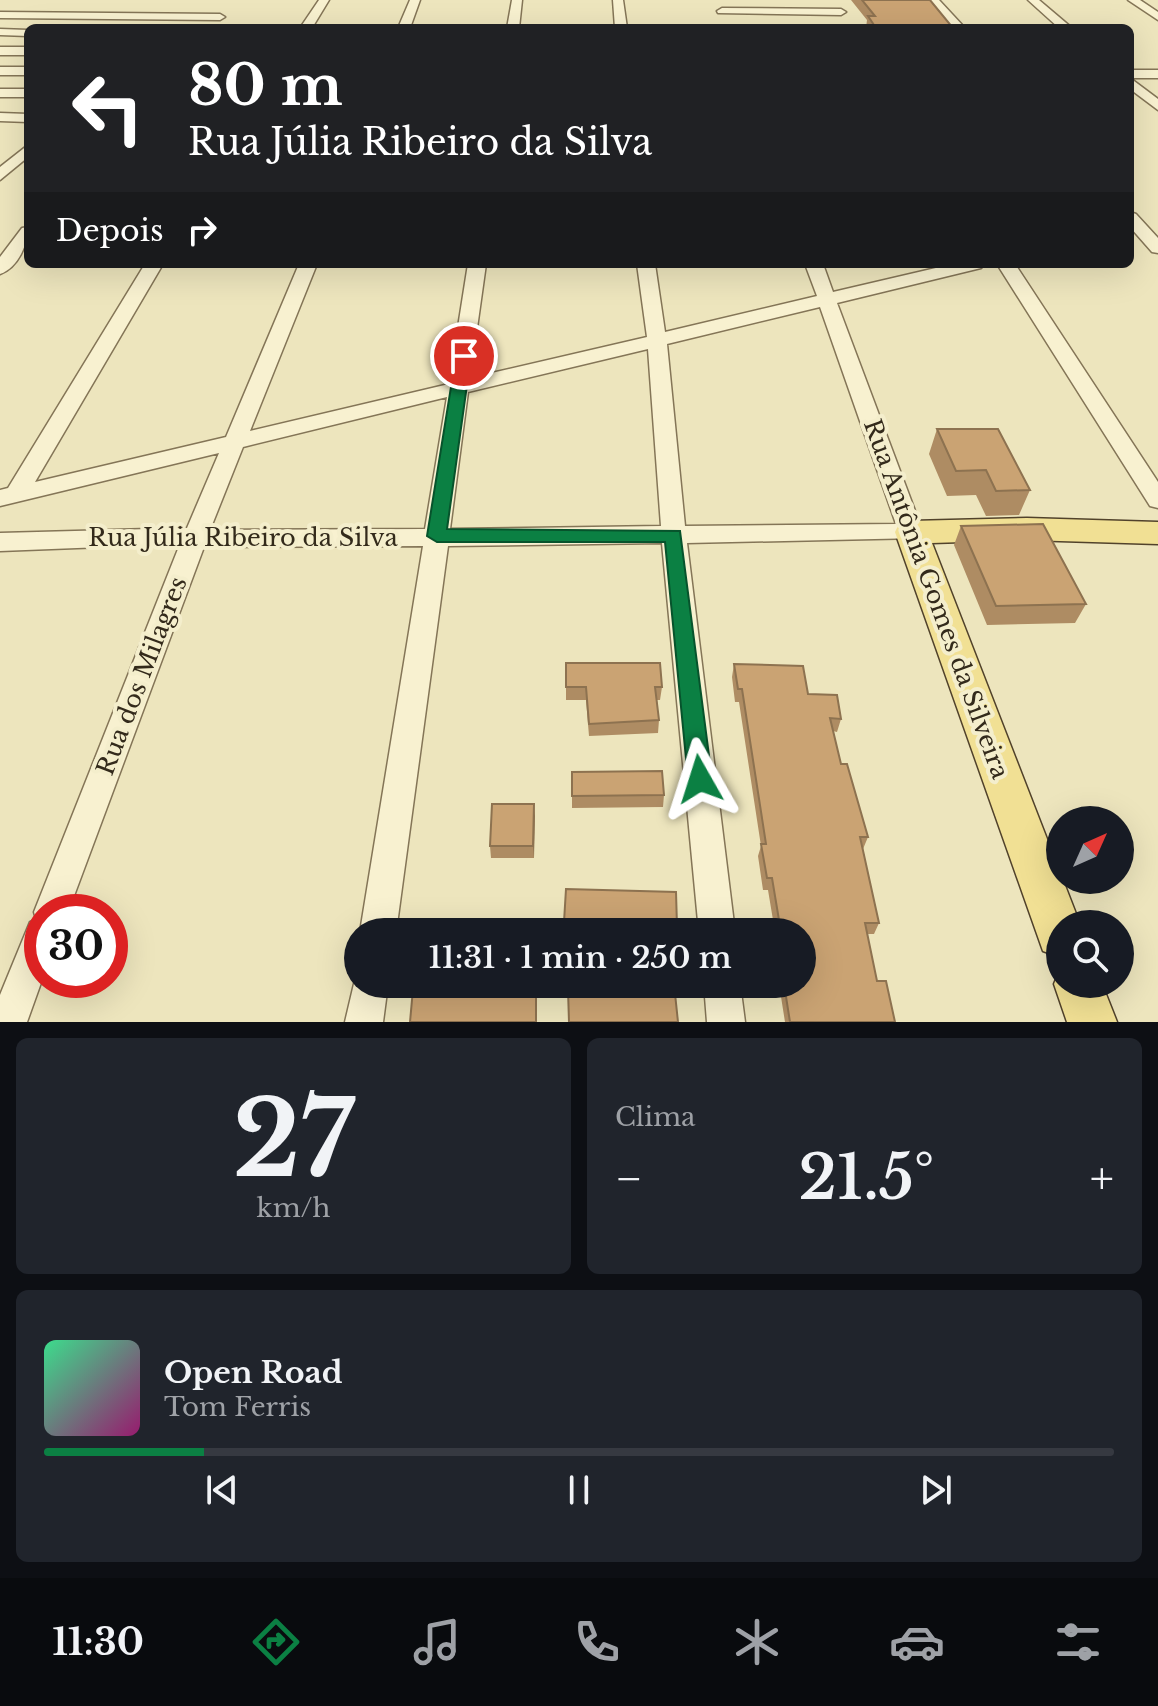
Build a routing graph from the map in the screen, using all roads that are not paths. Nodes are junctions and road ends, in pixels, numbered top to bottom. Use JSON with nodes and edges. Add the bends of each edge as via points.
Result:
{"nodes":[{"id":1,"x":18,"y":0,"type":"edge"},
{"id":2,"x":324,"y":0,"type":"edge"},
{"id":3,"x":415,"y":0,"type":"edge"},
{"id":4,"x":517,"y":0,"type":"edge"},
{"id":5,"x":618,"y":0,"type":"edge"},
{"id":6,"x":833,"y":0,"type":"edge"},
{"id":7,"x":933,"y":0,"type":"edge"},
{"id":8,"x":1033,"y":0,"type":"edge"},
{"id":9,"x":1137,"y":2,"type":"edge"},
{"id":10,"x":1158,"y":5,"type":"edge"},
{"id":11,"x":720,"y":6,"type":"edge"},
{"id":12,"x":841,"y":12,"type":"junction"},
{"id":13,"x":0,"y":14,"type":"edge"},
{"id":14,"x":1158,"y":17,"type":"edge"},
{"id":15,"x":214,"y":24,"type":"edge"},
{"id":16,"x":309,"y":24,"type":"edge"},
{"id":17,"x":406,"y":24,"type":"edge"},
{"id":18,"x":514,"y":24,"type":"edge"},
{"id":19,"x":621,"y":24,"type":"edge"},
{"id":20,"x":849,"y":24,"type":"edge"},
{"id":21,"x":955,"y":24,"type":"edge"},
{"id":22,"x":1061,"y":24,"type":"edge"},
{"id":23,"x":0,"y":32,"type":"edge"},
{"id":24,"x":24,"y":33,"type":"edge"},
{"id":25,"x":0,"y":51,"type":"edge"},
{"id":26,"x":24,"y":51,"type":"edge"},
{"id":27,"x":0,"y":71,"type":"edge"},
{"id":28,"x":24,"y":71,"type":"edge"},
{"id":29,"x":1134,"y":74,"type":"edge"},
{"id":30,"x":1158,"y":74,"type":"edge"},
{"id":31,"x":1134,"y":85,"type":"edge"},
{"id":32,"x":0,"y":93,"type":"edge"},
{"id":33,"x":24,"y":93,"type":"edge"},
{"id":34,"x":1158,"y":106,"type":"edge"},
{"id":35,"x":0,"y":117,"type":"edge"},
{"id":36,"x":24,"y":118,"type":"edge"},
{"id":37,"x":24,"y":153,"type":"edge"},
{"id":38,"x":0,"y":175,"type":"edge"},
{"id":39,"x":1158,"y":220,"type":"edge"},
{"id":40,"x":1134,"y":224,"type":"edge"},
{"id":41,"x":1134,"y":226,"type":"edge"},
{"id":42,"x":0,"y":232,"type":"edge"},
{"id":43,"x":24,"y":232,"type":"edge"},
{"id":44,"x":24,"y":237,"type":"edge"},
{"id":45,"x":1158,"y":248,"type":"edge"},
{"id":46,"x":151,"y":268,"type":"edge"},
{"id":47,"x":306,"y":268,"type":"edge"},
{"id":48,"x":476,"y":268,"type":"edge"},
{"id":49,"x":647,"y":268,"type":"edge"},
{"id":50,"x":815,"y":268,"type":"edge"},
{"id":51,"x":958,"y":268,"type":"edge"},
{"id":52,"x":1009,"y":268,"type":"edge"},
{"id":53,"x":0,"y":269,"type":"edge"},
{"id":54,"x":826,"y":300,"type":"junction"},
{"id":55,"x":657,"y":340,"type":"junction"},
{"id":56,"x":459,"y":387,"type":"junction"},
{"id":57,"x":236,"y":441,"type":"junction"},
{"id":58,"x":8,"y":496,"type":"edge"},
{"id":59,"x":1158,"y":500,"type":"edge"},
{"id":60,"x":911,"y":532,"type":"junction"},
{"id":61,"x":1158,"y":533,"type":"edge"},
{"id":62,"x":674,"y":535,"type":"junction"},
{"id":63,"x":437,"y":536,"type":"junction"},
{"id":64,"x":195,"y":537,"type":"junction"},
{"id":65,"x":0,"y":542,"type":"edge"},
{"id":66,"x":58,"y":894,"type":"edge"},
{"id":67,"x":1051,"y":910,"type":"edge"},
{"id":68,"x":380,"y":918,"type":"edge"},
{"id":69,"x":715,"y":918,"type":"edge"},
{"id":70,"x":24,"y":981,"type":"edge"},
{"id":71,"x":368,"y":998,"type":"edge"},
{"id":72,"x":723,"y":998,"type":"edge"},
{"id":73,"x":1083,"y":998,"type":"edge"},
{"id":74,"x":8,"y":1022,"type":"edge"},
{"id":75,"x":364,"y":1022,"type":"edge"},
{"id":76,"x":726,"y":1022,"type":"edge"},
{"id":77,"x":1092,"y":1022,"type":"edge"}],
"edges":[{"from":1,"to":13,"type":"street"},
{"from":2,"to":16,"type":"street"},
{"from":3,"to":17,"type":"street"},
{"from":4,"to":18,"type":"street"},
{"from":5,"to":19,"type":"street"},
{"from":6,"to":12,"type":"street"},
{"from":7,"to":21,"type":"street"},
{"from":8,"to":22,"type":"street"},
{"from":9,"to":10,"type":"street"},
{"from":9,"to":14,"type":"street"},
{"from":11,"to":12,"type":"street"},
{"from":12,"to":20,"type":"street"},
{"from":13,"to":15,"type":"street","via":[[224,13]]},
{"from":23,"to":24,"type":"street"},
{"from":25,"to":26,"type":"street"},
{"from":27,"to":28,"type":"street"},
{"from":29,"to":30,"type":"street"},
{"from":31,"to":34,"type":"street"},
{"from":32,"to":33,"type":"street"},
{"from":35,"to":36,"type":"street"},
{"from":37,"to":38,"type":"street"},
{"from":39,"to":40,"type":"street"},
{"from":41,"to":45,"type":"street"},
{"from":42,"to":43,"type":"street"},
{"from":44,"to":53,"type":"street"},
{"from":46,"to":58,"type":"street"},
{"from":47,"to":57,"type":"street","name":"Rua dos Milagres"},
{"from":48,"to":56,"type":"street"},
{"from":49,"to":55,"type":"street"},
{"from":50,"to":54,"type":"street","name":"Rua Antônia Gomes da Silveira"},
{"from":51,"to":54,"type":"street"},
{"from":52,"to":59,"type":"street"},
{"from":54,"to":55,"type":"street"},
{"from":54,"to":60,"type":"street","name":"Rua Antônia Gomes da Silveira"},
{"from":55,"to":56,"type":"street"},
{"from":55,"to":62,"type":"street"},
{"from":56,"to":57,"type":"street"},
{"from":56,"to":63,"type":"street"},
{"from":57,"to":58,"type":"street"},
{"from":57,"to":64,"type":"street","name":"Rua dos Milagres"},
{"from":60,"to":61,"type":"main road","name":"Rua Júlia Ribeiro da Silva"},
{"from":60,"to":62,"type":"street","name":"Rua Júlia Ribeiro da Silva"},
{"from":60,"to":67,"type":"main road","name":"Rua Antônia Gomes da Silveira"},
{"from":62,"to":63,"type":"street","name":"Rua Júlia Ribeiro da Silva"},
{"from":62,"to":69,"type":"street"},
{"from":63,"to":64,"type":"street","name":"Rua Júlia Ribeiro da Silva"},
{"from":63,"to":68,"type":"street"},
{"from":64,"to":65,"type":"street","name":"Rua Júlia Ribeiro da Silva"},
{"from":64,"to":66,"type":"street","name":"Rua dos Milagres"},
{"from":70,"to":74,"type":"street"},
{"from":71,"to":75,"type":"street"},
{"from":72,"to":76,"type":"street"},
{"from":73,"to":77,"type":"main road"}]}
